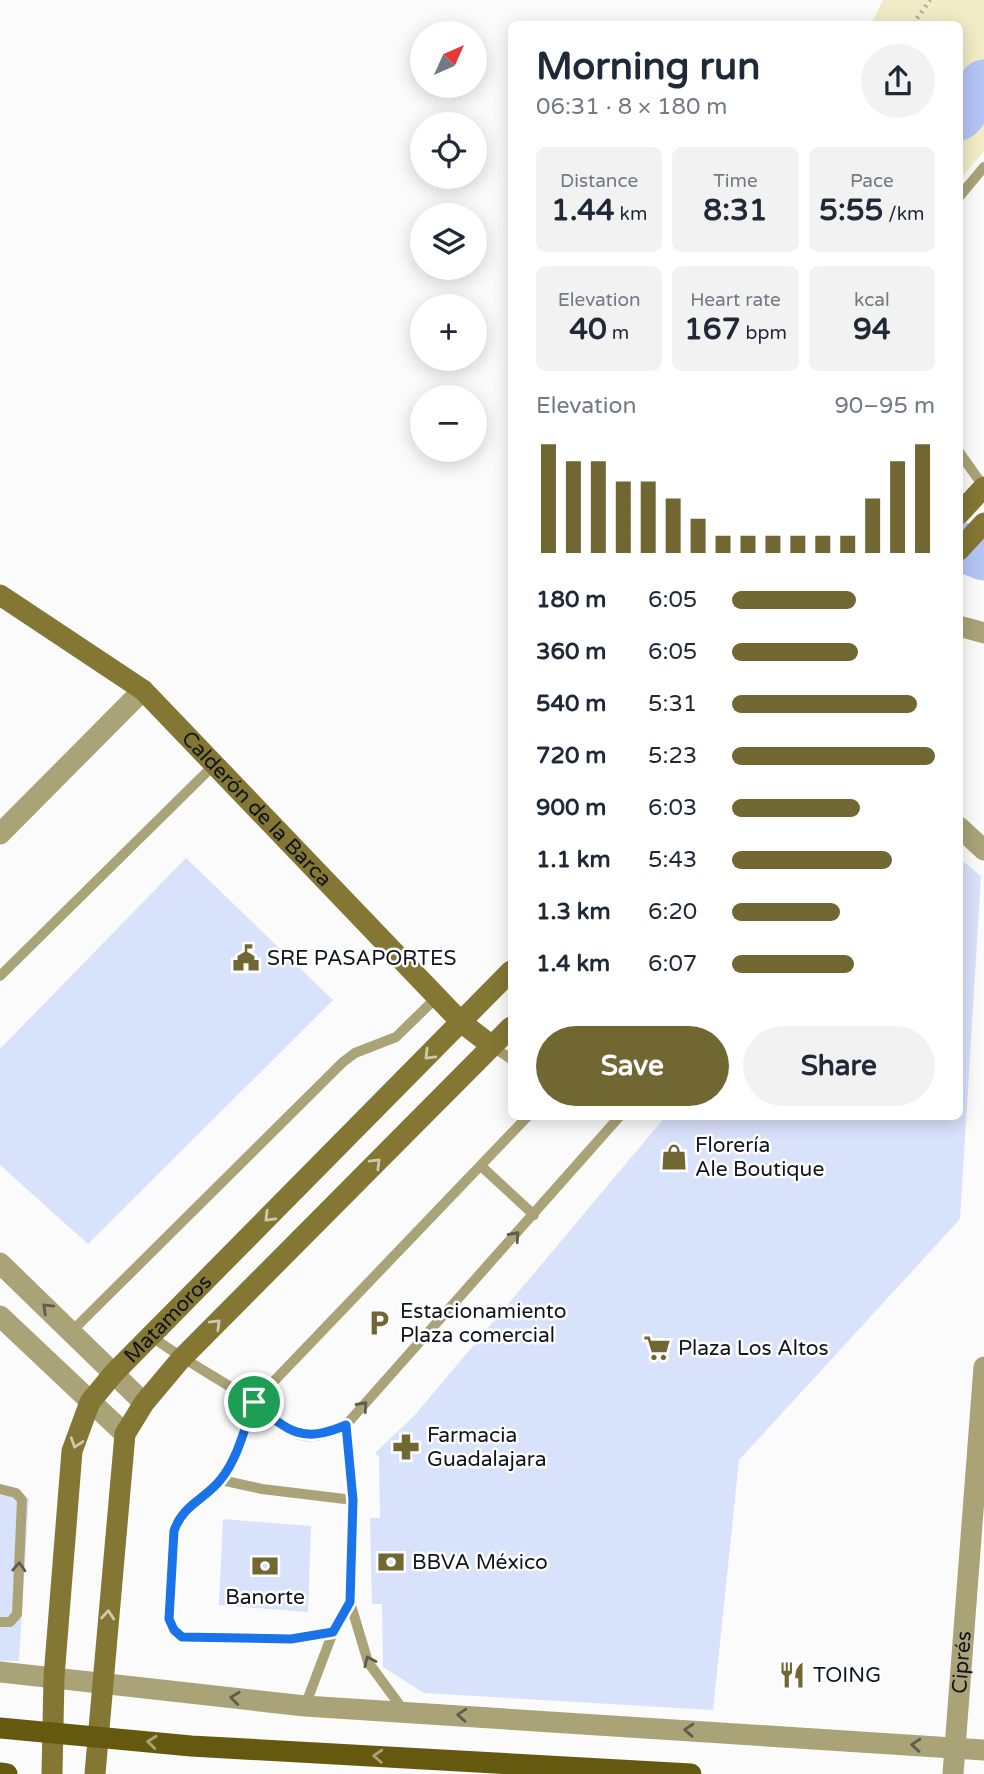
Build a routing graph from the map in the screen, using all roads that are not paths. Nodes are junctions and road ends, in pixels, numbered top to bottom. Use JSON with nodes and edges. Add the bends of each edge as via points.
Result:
{"nodes":[{"id":1,"x":984,"y":167,"type":"edge"},
{"id":2,"x":963,"y":192,"type":"edge"},
{"id":3,"x":963,"y":458,"type":"edge"},
{"id":4,"x":984,"y":487,"type":"edge"},
{"id":5,"x":963,"y":510,"type":"edge"},
{"id":6,"x":982,"y":524,"type":"edge"},
{"id":7,"x":963,"y":545,"type":"edge"},
{"id":8,"x":0,"y":595,"type":"edge"},
{"id":9,"x":963,"y":626,"type":"edge"},
{"id":10,"x":984,"y":632,"type":"edge"},
{"id":11,"x":143,"y":690,"type":"junction"},
{"id":12,"x":215,"y":764,"type":"junction"},
{"id":13,"x":963,"y":831,"type":"edge"},
{"id":14,"x":0,"y":834,"type":"edge"},
{"id":15,"x":984,"y":850,"type":"edge"},
{"id":16,"x":508,"y":974,"type":"edge"},
{"id":17,"x":0,"y":976,"type":"edge"},
{"id":18,"x":437,"y":997,"type":"junction"},
{"id":19,"x":461,"y":1022,"type":"junction"},
{"id":20,"x":508,"y":1030,"type":"edge"},
{"id":21,"x":492,"y":1046,"type":"junction"},
{"id":22,"x":508,"y":1057,"type":"edge"},
{"id":23,"x":524,"y":1120,"type":"edge"},
{"id":24,"x":617,"y":1120,"type":"edge"},
{"id":25,"x":481,"y":1166,"type":"junction"},
{"id":26,"x":534,"y":1215,"type":"junction"},
{"id":27,"x":0,"y":1263,"type":"edge"},
{"id":28,"x":0,"y":1316,"type":"edge"},
{"id":29,"x":71,"y":1332,"type":"junction"},
{"id":30,"x":151,"y":1336,"type":"junction"},
{"id":31,"x":181,"y":1359,"type":"junction"},
{"id":32,"x":984,"y":1367,"type":"edge"},
{"id":33,"x":114,"y":1373,"type":"junction"},
{"id":34,"x":90,"y":1402,"type":"junction"},
{"id":35,"x":254,"y":1402,"type":"junction"},
{"id":36,"x":144,"y":1404,"type":"junction"},
{"id":37,"x":346,"y":1425,"type":"junction"},
{"id":38,"x":125,"y":1434,"type":"junction"},
{"id":39,"x":221,"y":1480,"type":"junction"},
{"id":40,"x":0,"y":1489,"type":"edge"},
{"id":41,"x":353,"y":1500,"type":"junction"},
{"id":42,"x":350,"y":1602,"type":"junction"},
{"id":43,"x":0,"y":1622,"type":"edge"},
{"id":44,"x":333,"y":1632,"type":"junction"},
{"id":45,"x":0,"y":1672,"type":"edge"},
{"id":46,"x":54,"y":1677,"type":"junction"},
{"id":47,"x":102,"y":1684,"type":"junction"},
{"id":48,"x":305,"y":1706,"type":"junction"},
{"id":49,"x":404,"y":1712,"type":"junction"},
{"id":50,"x":0,"y":1728,"type":"edge"},
{"id":51,"x":53,"y":1733,"type":"junction"},
{"id":52,"x":97,"y":1736,"type":"junction"},
{"id":53,"x":955,"y":1747,"type":"junction"},
{"id":54,"x":984,"y":1750,"type":"edge"},
{"id":55,"x":541,"y":1770,"type":"edge"},
{"id":56,"x":0,"y":1773,"type":"edge"},
{"id":57,"x":7,"y":1774,"type":"edge"},
{"id":58,"x":52,"y":1774,"type":"edge"},
{"id":59,"x":95,"y":1774,"type":"edge"},
{"id":60,"x":691,"y":1774,"type":"edge"},
{"id":61,"x":953,"y":1774,"type":"edge"}],
"edges":[{"from":1,"to":2,"type":"lane"},
{"from":3,"to":4,"type":"lane"},
{"from":4,"to":5,"type":"street"},
{"from":6,"to":7,"type":"street"},
{"from":8,"to":11,"type":"street","name":"Calderón de la Barca"},
{"from":9,"to":10,"type":"street"},
{"from":11,"to":12,"type":"street","name":"Calderón de la Barca"},
{"from":11,"to":14,"type":"street"},
{"from":12,"to":17,"type":"lane"},
{"from":12,"to":18,"type":"street","name":"Calderón de la Barca"},
{"from":13,"to":15,"type":"street"},
{"from":16,"to":19,"type":"street","name":"Matamoros"},
{"from":18,"to":19,"type":"street","name":"Calderón de la Barca"},
{"from":18,"to":29,"type":"lane","via":[[396,1037],[343,1062]]},
{"from":19,"to":21,"type":"street","name":"Calderón de la Barca"},
{"from":19,"to":30,"type":"street","name":"Matamoros","one_way":true},
{"from":20,"to":21,"type":"street","name":"Matamoros"},
{"from":21,"to":22,"type":"lane"},
{"from":31,"to":21,"type":"street","name":"Matamoros","one_way":true},
{"from":23,"to":25,"type":"lane"},
{"from":24,"to":26,"type":"lane"},
{"from":25,"to":26,"type":"lane"},
{"from":25,"to":35,"type":"lane"},
{"from":37,"to":26,"type":"lane","one_way":true},
{"from":29,"to":27,"type":"street","one_way":true},
{"from":28,"to":34,"type":"street"},
{"from":29,"to":33,"type":"street"},
{"from":30,"to":31,"type":"lane"},
{"from":30,"to":33,"type":"street","name":"Matamoros"},
{"from":31,"to":35,"type":"lane"},
{"from":31,"to":36,"type":"street","name":"Matamoros"},
{"from":32,"to":53,"type":"street","name":"Ciprés"},
{"from":33,"to":34,"type":"street","name":"Matamoros"},
{"from":33,"to":36,"type":"street"},
{"from":34,"to":38,"type":"street"},
{"from":34,"to":46,"type":"street","name":"Matamoros","one_way":true,"via":[[72,1451]]},
{"from":35,"to":37,"type":"lane","via":[[283,1427],[304,1436],[323,1435]]},
{"from":35,"to":39,"type":"lane"},
{"from":36,"to":38,"type":"street","name":"Matamoros"},
{"from":37,"to":41,"type":"lane"},
{"from":47,"to":38,"type":"street","name":"Matamoros","one_way":true},
{"from":39,"to":41,"type":"lane"},
{"from":39,"to":44,"type":"lane","via":[[178,1517],[169,1619],[174,1630],[182,1637],[291,1639]]},
{"from":43,"to":40,"type":"lane","one_way":true,"via":[[10,1622],[17,1614],[22,1500],[16,1493]]},
{"from":41,"to":42,"type":"lane"},
{"from":42,"to":44,"type":"lane"},
{"from":49,"to":42,"type":"lane","one_way":true,"via":[[368,1662]]},
{"from":44,"to":48,"type":"lane"},
{"from":45,"to":46,"type":"street"},
{"from":46,"to":47,"type":"street"},
{"from":46,"to":51,"type":"street","name":"Matamoros"},
{"from":48,"to":47,"type":"street","one_way":true},
{"from":47,"to":52,"type":"street","name":"Matamoros"},
{"from":48,"to":49,"type":"street"},
{"from":53,"to":49,"type":"street","one_way":true},
{"from":50,"to":51,"type":"main road"},
{"from":51,"to":52,"type":"main road"},
{"from":51,"to":58,"type":"street","name":"Matamoros"},
{"from":55,"to":52,"type":"main road","one_way":true},
{"from":52,"to":59,"type":"street","name":"Matamoros"},
{"from":53,"to":54,"type":"street"},
{"from":53,"to":61,"type":"street","name":"Ciprés"},
{"from":55,"to":60,"type":"main road"},
{"from":56,"to":57,"type":"main road"}]}
